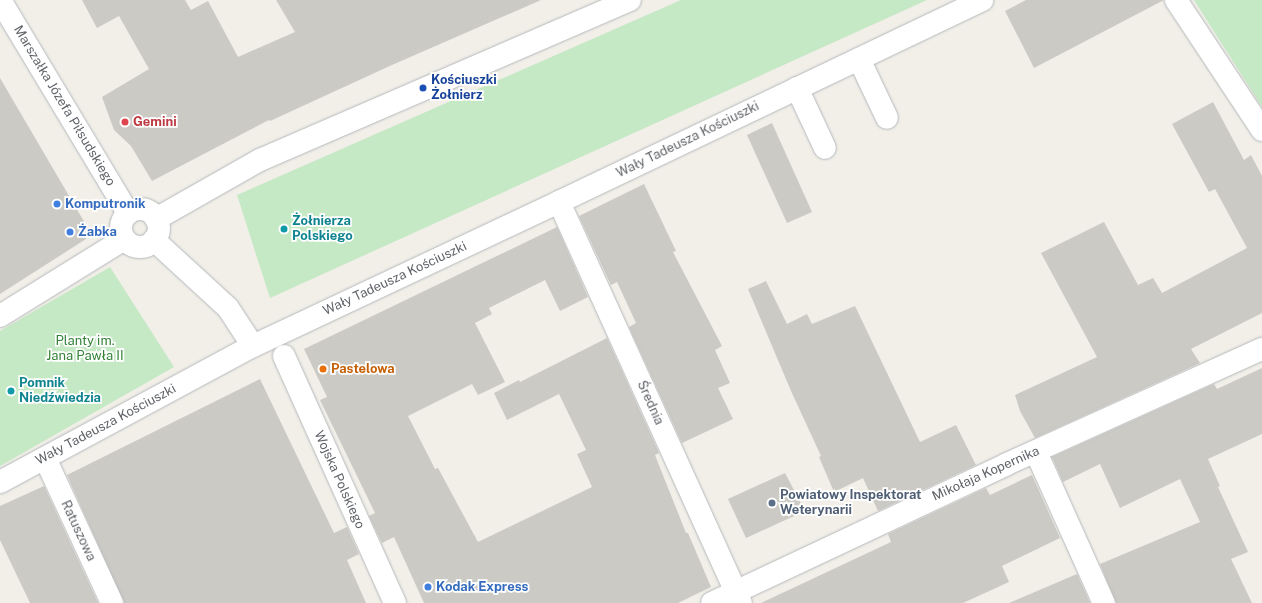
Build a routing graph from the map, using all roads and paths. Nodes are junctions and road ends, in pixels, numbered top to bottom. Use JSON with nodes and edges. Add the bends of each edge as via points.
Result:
{"nodes":[{"id":1,"x":0,"y":0,"type":"edge"},
{"id":2,"x":630,"y":0,"type":"edge"},
{"id":3,"x":982,"y":0,"type":"edge"},
{"id":4,"x":1176,"y":0,"type":"edge"},
{"id":5,"x":859,"y":59,"type":"junction"},
{"id":6,"x":797,"y":88,"type":"junction"},
{"id":7,"x":887,"y":118,"type":"dead end"},
{"id":8,"x":1262,"y":130,"type":"edge"},
{"id":9,"x":825,"y":148,"type":"dead end"},
{"id":10,"x":559,"y":202,"type":"junction"},
{"id":11,"x":128,"y":213,"type":"junction"},
{"id":12,"x":156,"y":219,"type":"junction"},
{"id":13,"x":124,"y":239,"type":"junction"},
{"id":14,"x":154,"y":240,"type":"junction"},
{"id":15,"x":0,"y":316,"type":"edge"},
{"id":16,"x":253,"y":346,"type":"junction"},
{"id":17,"x":1262,"y":349,"type":"edge"},
{"id":18,"x":284,"y":356,"type":"dead end"},
{"id":19,"x":1036,"y":452,"type":"junction"},
{"id":20,"x":45,"y":458,"type":"junction"},
{"id":21,"x":0,"y":482,"type":"edge"},
{"id":22,"x":739,"y":597,"type":"edge"},
{"id":23,"x":112,"y":603,"type":"edge"},
{"id":24,"x":395,"y":603,"type":"edge"},
{"id":25,"x":712,"y":603,"type":"edge"},
{"id":26,"x":1104,"y":603,"type":"edge"}],
"edges":[{"from":1,"to":11,"type":"street","name":"Marszałka Józefa Piłsudskiego"},
{"from":2,"to":12,"type":"street","via":[[260,160]]},
{"from":3,"to":5,"type":"street","name":"Wały Tadeusza Kościuszki"},
{"from":4,"to":8,"type":"street"},
{"from":5,"to":6,"type":"street","name":"Wały Tadeusza Kościuszki"},
{"from":5,"to":7,"type":"street"},
{"from":6,"to":9,"type":"street"},
{"from":6,"to":10,"type":"street","name":"Wały Tadeusza Kościuszki"},
{"from":10,"to":16,"type":"street","name":"Wały Tadeusza Kościuszki"},
{"from":10,"to":22,"type":"street","name":"Średnia"},
{"from":11,"to":12,"type":"street","via":[[139,209],[151,213]]},
{"from":11,"to":13,"type":"street","via":[[121,225]]},
{"from":12,"to":14,"type":"street","via":[[159,226]]},
{"from":13,"to":14,"type":"street","via":[[139,247]]},
{"from":13,"to":15,"type":"street"},
{"from":14,"to":16,"type":"street","via":[[228,308]]},
{"from":16,"to":20,"type":"street","name":"Wały Tadeusza Kościuszki"},
{"from":17,"to":19,"type":"street","name":"Mikołaja Kopernika"},
{"from":18,"to":24,"type":"street","name":"Wojska Polskiego"},
{"from":19,"to":22,"type":"street","name":"Mikołaja Kopernika"},
{"from":19,"to":26,"type":"street"},
{"from":20,"to":21,"type":"street","name":"Wały Tadeusza Kościuszki"},
{"from":20,"to":23,"type":"street","name":"Ratuszowa"},
{"from":22,"to":25,"type":"street","name":"Mikołaja Kopernika"}]}
